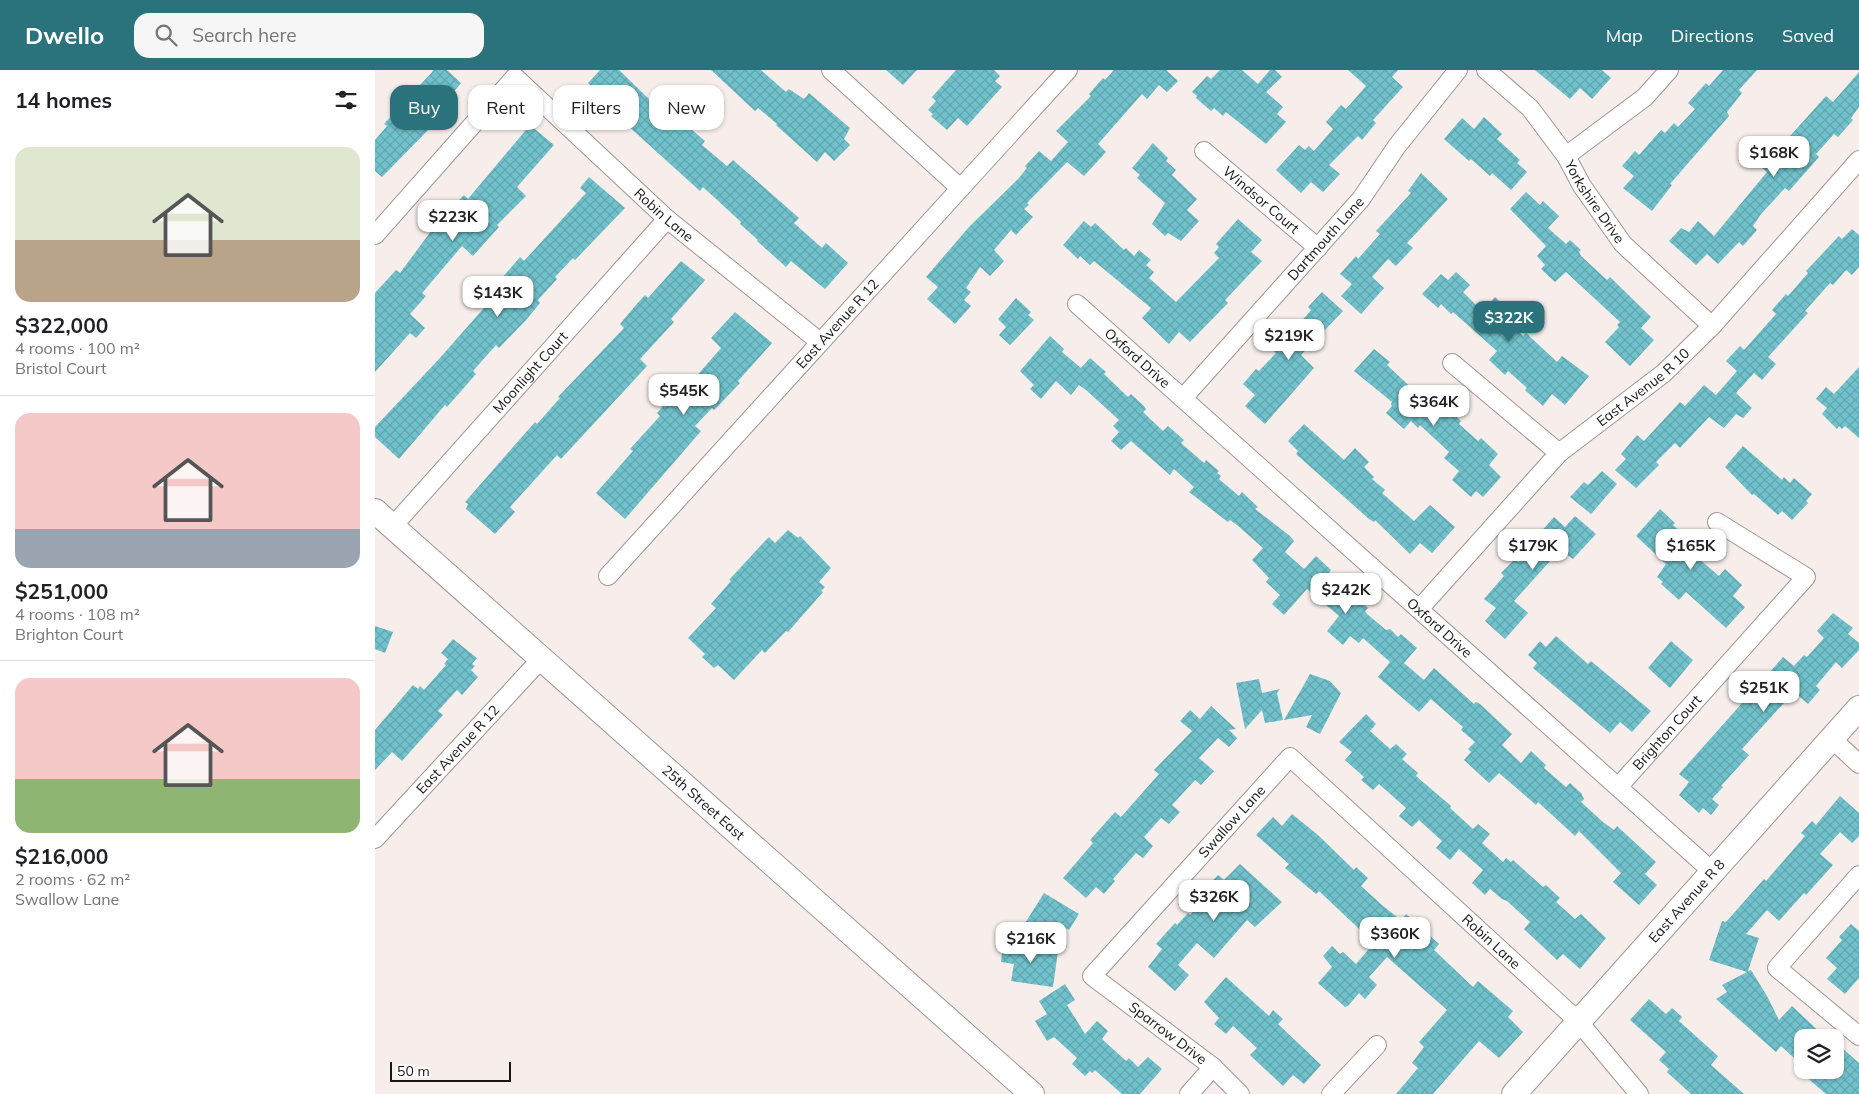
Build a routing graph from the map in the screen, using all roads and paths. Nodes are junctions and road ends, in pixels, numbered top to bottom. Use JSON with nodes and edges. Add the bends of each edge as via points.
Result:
{"nodes":[{"id":1,"x":831,"y":70,"type":"edge"},
{"id":2,"x":1068,"y":70,"type":"edge"},
{"id":3,"x":1458,"y":70,"type":"edge"},
{"id":4,"x":1486,"y":70,"type":"edge"},
{"id":5,"x":1669,"y":70,"type":"edge"},
{"id":6,"x":1204,"y":150,"type":"dead end"},
{"id":7,"x":1566,"y":156,"type":"junction"},
{"id":8,"x":1859,"y":160,"type":"edge"},
{"id":9,"x":960,"y":188,"type":"junction"},
{"id":10,"x":667,"y":219,"type":"junction"},
{"id":11,"x":375,"y":235,"type":"edge"},
{"id":12,"x":1318,"y":248,"type":"junction"},
{"id":13,"x":1077,"y":304,"type":"dead end"},
{"id":14,"x":1712,"y":326,"type":"junction"},
{"id":15,"x":820,"y":342,"type":"junction"},
{"id":16,"x":1452,"y":363,"type":"dead end"},
{"id":17,"x":1183,"y":398,"type":"junction"},
{"id":18,"x":1559,"y":453,"type":"junction"},
{"id":19,"x":375,"y":510,"type":"edge"},
{"id":20,"x":1717,"y":522,"type":"dead end"},
{"id":21,"x":393,"y":526,"type":"junction"},
{"id":22,"x":608,"y":576,"type":"dead end"},
{"id":23,"x":1420,"y":608,"type":"junction"},
{"id":24,"x":541,"y":658,"type":"junction"},
{"id":25,"x":1859,"y":708,"type":"edge"},
{"id":26,"x":1831,"y":739,"type":"junction"},
{"id":27,"x":1290,"y":757,"type":"joint"},
{"id":28,"x":1859,"y":764,"type":"edge"},
{"id":29,"x":1619,"y":786,"type":"junction"},
{"id":30,"x":375,"y":839,"type":"edge"},
{"id":31,"x":1713,"y":872,"type":"junction"},
{"id":32,"x":1859,"y":875,"type":"edge"},
{"id":33,"x":1092,"y":976,"type":"joint"},
{"id":34,"x":1579,"y":1021,"type":"junction"},
{"id":35,"x":1859,"y":1036,"type":"edge"},
{"id":36,"x":1377,"y":1045,"type":"dead end"},
{"id":37,"x":1213,"y":1067,"type":"junction"},
{"id":38,"x":1032,"y":1094,"type":"edge"},
{"id":39,"x":1189,"y":1094,"type":"edge"},
{"id":40,"x":1240,"y":1094,"type":"edge"},
{"id":41,"x":1331,"y":1094,"type":"edge"},
{"id":42,"x":1514,"y":1094,"type":"edge"},
{"id":43,"x":1639,"y":1094,"type":"edge"}],
"edges":[{"from":1,"to":9,"type":"street"},
{"from":2,"to":9,"type":"street","name":"East Avenue R 12"},
{"from":3,"to":12,"type":"street","name":"Dartmouth Lane","via":[[1397,146],[1361,199]]},
{"from":4,"to":7,"type":"street","name":"Yorkshire Drive","via":[[1530,108]]},
{"from":5,"to":7,"type":"street","via":[[1645,96]]},
{"from":6,"to":12,"type":"street","name":"Windsor Court"},
{"from":7,"to":14,"type":"street","name":"Yorkshire Drive","via":[[1582,186],[1623,244]]},
{"from":8,"to":14,"type":"street","name":"East Avenue R 10"},
{"from":9,"to":15,"type":"street","name":"East Avenue R 12"},
{"from":10,"to":11,"type":"street","name":"Robin Lane","via":[[515,77]]},
{"from":10,"to":15,"type":"street","name":"Robin Lane"},
{"from":10,"to":21,"type":"street","name":"Moonlight Court"},
{"from":12,"to":17,"type":"street","name":"Dartmouth Lane"},
{"from":13,"to":17,"type":"street","name":"Oxford Drive"},
{"from":14,"to":18,"type":"street","name":"East Avenue R 10","via":[[1664,373]]},
{"from":15,"to":22,"type":"street","name":"East Avenue R 12"},
{"from":16,"to":18,"type":"street"},
{"from":17,"to":23,"type":"street","name":"Oxford Drive"},
{"from":18,"to":23,"type":"street","name":"East Avenue R 10"},
{"from":19,"to":21,"type":"main road","name":"25th Street East"},
{"from":20,"to":29,"type":"street","name":"Brighton Court","via":[[1806,577]]},
{"from":21,"to":24,"type":"main road","name":"25th Street East"},
{"from":23,"to":29,"type":"street","name":"Oxford Drive"},
{"from":24,"to":30,"type":"street","name":"East Avenue R 12"},
{"from":24,"to":38,"type":"main road","name":"25th Street East"},
{"from":25,"to":26,"type":"main road","name":"East Avenue R 8"},
{"from":26,"to":28,"type":"street"},
{"from":26,"to":31,"type":"main road","name":"East Avenue R 8"},
{"from":27,"to":33,"type":"street","name":"Swallow Lane"},
{"from":27,"to":34,"type":"street","name":"Robin Lane"},
{"from":29,"to":31,"type":"street","name":"Oxford Drive"},
{"from":31,"to":34,"type":"main road","name":"East Avenue R 8"},
{"from":32,"to":35,"type":"street","via":[[1777,968]]},
{"from":33,"to":37,"type":"street","name":"Sparrow Drive"},
{"from":34,"to":42,"type":"main road","name":"East Avenue R 8"},
{"from":34,"to":43,"type":"street","name":"Robin Lane"},
{"from":36,"to":41,"type":"street"},
{"from":37,"to":39,"type":"street"},
{"from":37,"to":40,"type":"street","name":"Sparrow Drive"}]}
